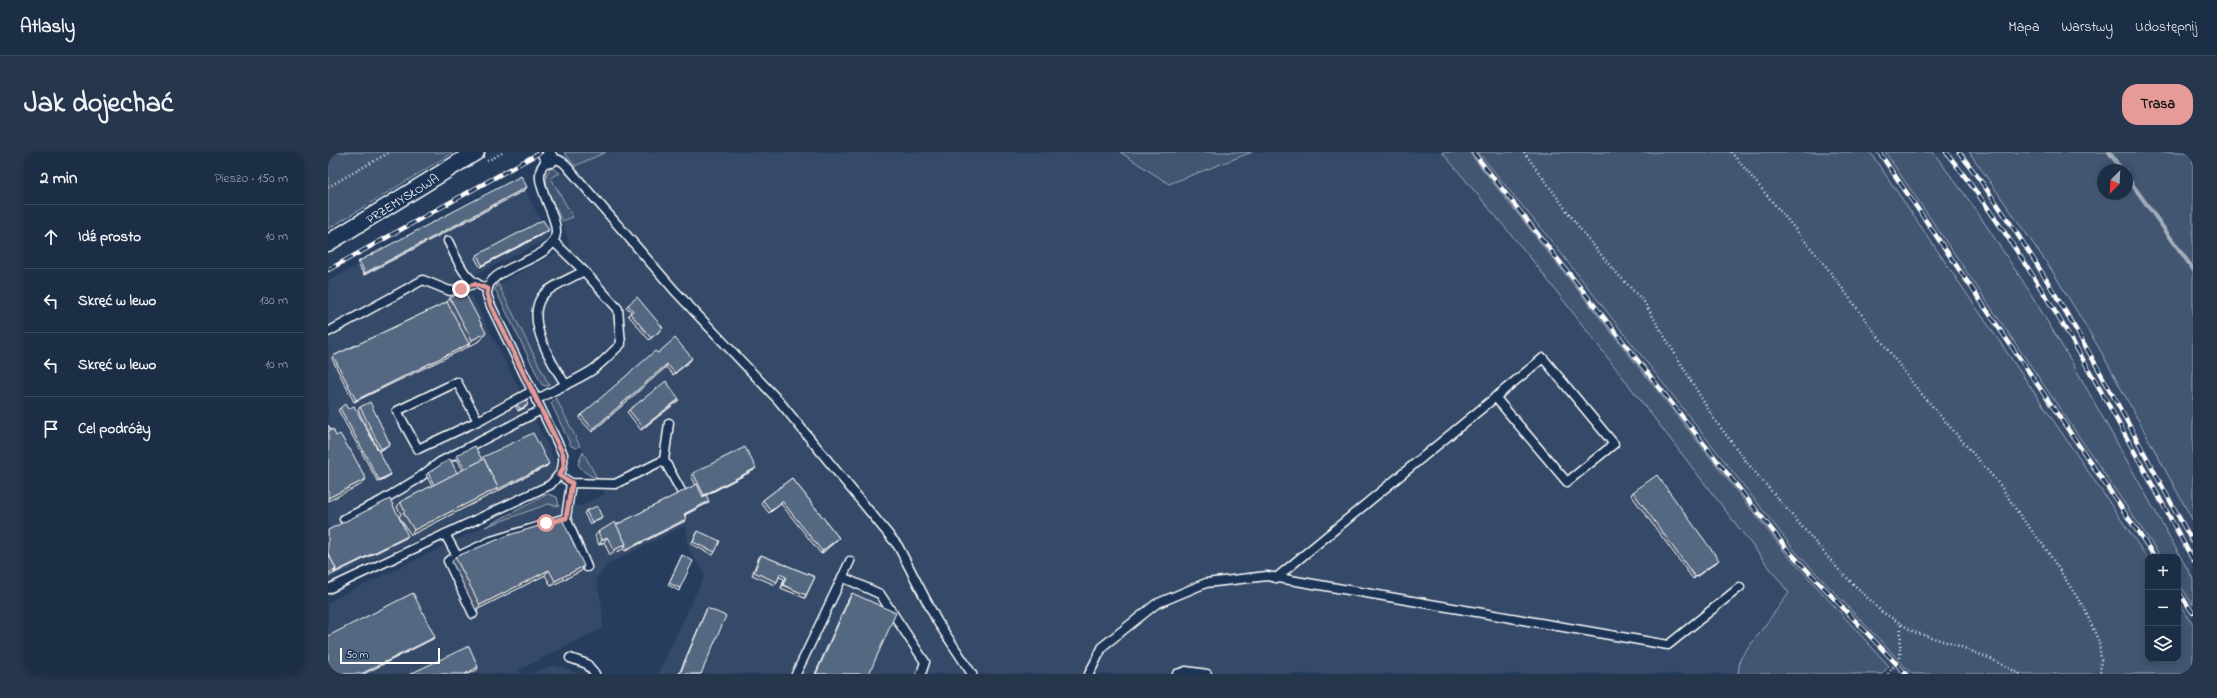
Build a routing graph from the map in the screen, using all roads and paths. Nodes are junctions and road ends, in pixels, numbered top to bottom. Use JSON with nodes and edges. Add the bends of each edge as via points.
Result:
{"nodes":[{"id":1,"x":390,"y":152,"type":"edge"},
{"id":2,"x":476,"y":152,"type":"edge"},
{"id":3,"x":1524,"y":152,"type":"edge"},
{"id":4,"x":1731,"y":152,"type":"edge"},
{"id":5,"x":548,"y":155,"type":"edge"},
{"id":6,"x":328,"y":187,"type":"edge"},
{"id":7,"x":448,"y":241,"type":"dead end"},
{"id":8,"x":554,"y":242,"type":"junction"},
{"id":9,"x":328,"y":243,"type":"edge"},
{"id":10,"x":584,"y":271,"type":"junction"},
{"id":11,"x":474,"y":284,"type":"junction"},
{"id":12,"x":488,"y":289,"type":"junction"},
{"id":13,"x":328,"y":332,"type":"edge"},
{"id":14,"x":566,"y":385,"type":"junction"},
{"id":15,"x":532,"y":391,"type":"junction"},
{"id":16,"x":1496,"y":397,"type":"junction"},
{"id":17,"x":536,"y":400,"type":"junction"},
{"id":18,"x":541,"y":410,"type":"junction"},
{"id":19,"x":478,"y":421,"type":"junction"},
{"id":20,"x":668,"y":423,"type":"dead end"},
{"id":21,"x":664,"y":460,"type":"junction"},
{"id":22,"x":559,"y":475,"type":"junction"},
{"id":23,"x":572,"y":483,"type":"junction"},
{"id":24,"x":681,"y":491,"type":"edge"},
{"id":25,"x":566,"y":518,"type":"junction"},
{"id":26,"x":344,"y":519,"type":"dead end"},
{"id":27,"x":445,"y":534,"type":"junction"},
{"id":28,"x":457,"y":556,"type":"junction"},
{"id":29,"x":850,"y":561,"type":"dead end"},
{"id":30,"x":587,"y":567,"type":"dead end"},
{"id":31,"x":842,"y":577,"type":"junction"},
{"id":32,"x":1276,"y":578,"type":"junction"},
{"id":33,"x":1740,"y":587,"type":"dead end"},
{"id":34,"x":328,"y":589,"type":"edge"},
{"id":35,"x":474,"y":614,"type":"dead end"},
{"id":36,"x":1901,"y":624,"type":"junction"},
{"id":37,"x":570,"y":658,"type":"dead end"},
{"id":38,"x":595,"y":674,"type":"edge"},
{"id":39,"x":796,"y":674,"type":"edge"},
{"id":40,"x":920,"y":674,"type":"edge"},
{"id":41,"x":972,"y":674,"type":"edge"},
{"id":42,"x":1089,"y":674,"type":"edge"},
{"id":43,"x":1177,"y":674,"type":"edge"},
{"id":44,"x":1207,"y":674,"type":"edge"},
{"id":45,"x":1888,"y":674,"type":"edge"},
{"id":46,"x":2020,"y":674,"type":"edge"},
{"id":47,"x":2100,"y":674,"type":"edge"}],
"edges":[{"from":1,"to":6,"type":"path"},
{"from":2,"to":9,"type":"street","name":"PRZEMYSŁOWA"},
{"from":3,"to":36,"type":"path","via":[[1611,267],[1644,302],[1714,419],[1749,465],[1839,570],[1882,612]]},
{"from":4,"to":47,"type":"path","via":[[1825,265],[1914,385],[2000,485],[2044,546],[2084,608],[2098,642]]},
{"from":5,"to":8,"type":"lane","via":[[540,175],[542,187],[556,221]]},
{"from":5,"to":41,"type":"lane","via":[[564,163],[675,291],[779,401],[893,540],[937,621]]},
{"from":7,"to":11,"type":"lane","via":[[464,273]]},
{"from":8,"to":10,"type":"lane"},
{"from":8,"to":12,"type":"lane","via":[[547,250],[499,274]]},
{"from":10,"to":14,"type":"lane","via":[[544,295],[536,310],[544,348]]},
{"from":10,"to":14,"type":"lane","via":[[618,309],[621,344],[592,370]]},
{"from":11,"to":12,"type":"lane"},
{"from":11,"to":13,"type":"lane","via":[[450,291],[423,280]]},
{"from":12,"to":15,"type":"lane","via":[[491,306]]},
{"from":14,"to":17,"type":"lane"},
{"from":15,"to":17,"type":"lane"},
{"from":15,"to":19,"type":"lane"},
{"from":16,"to":16,"type":"lane","via":[[1567,482],[1614,444],[1543,358]]},
{"from":16,"to":32,"type":"lane"},
{"from":17,"to":18,"type":"lane"},
{"from":18,"to":22,"type":"lane","via":[[563,454],[564,467]]},
{"from":18,"to":26,"type":"lane","via":[[440,462],[381,501]]},
{"from":19,"to":19,"type":"lane","via":[[418,449],[397,411],[457,382]]},
{"from":20,"to":21,"type":"lane"},
{"from":21,"to":23,"type":"lane","via":[[615,484]]},
{"from":21,"to":24,"type":"lane"},
{"from":22,"to":23,"type":"lane"},
{"from":22,"to":27,"type":"lane","via":[[550,485]]},
{"from":23,"to":25,"type":"lane"},
{"from":25,"to":28,"type":"lane","via":[[491,540]]},
{"from":25,"to":30,"type":"lane"},
{"from":27,"to":28,"type":"lane"},
{"from":27,"to":34,"type":"lane"},
{"from":28,"to":35,"type":"lane","via":[[448,560]]},
{"from":29,"to":31,"type":"lane"},
{"from":31,"to":39,"type":"lane"},
{"from":31,"to":40,"type":"lane","via":[[880,594],[926,662]]},
{"from":32,"to":33,"type":"lane","via":[[1668,645]]},
{"from":32,"to":42,"type":"lane","via":[[1267,576],[1206,583],[1156,604],[1104,646]]},
{"from":36,"to":45,"type":"path","via":[[1900,658]]},
{"from":36,"to":46,"type":"path","via":[[1914,632],[1991,659]]},
{"from":37,"to":38,"type":"lane","via":[[587,664]]},
{"from":43,"to":44,"type":"lane","via":[[1186,671]]}]}
